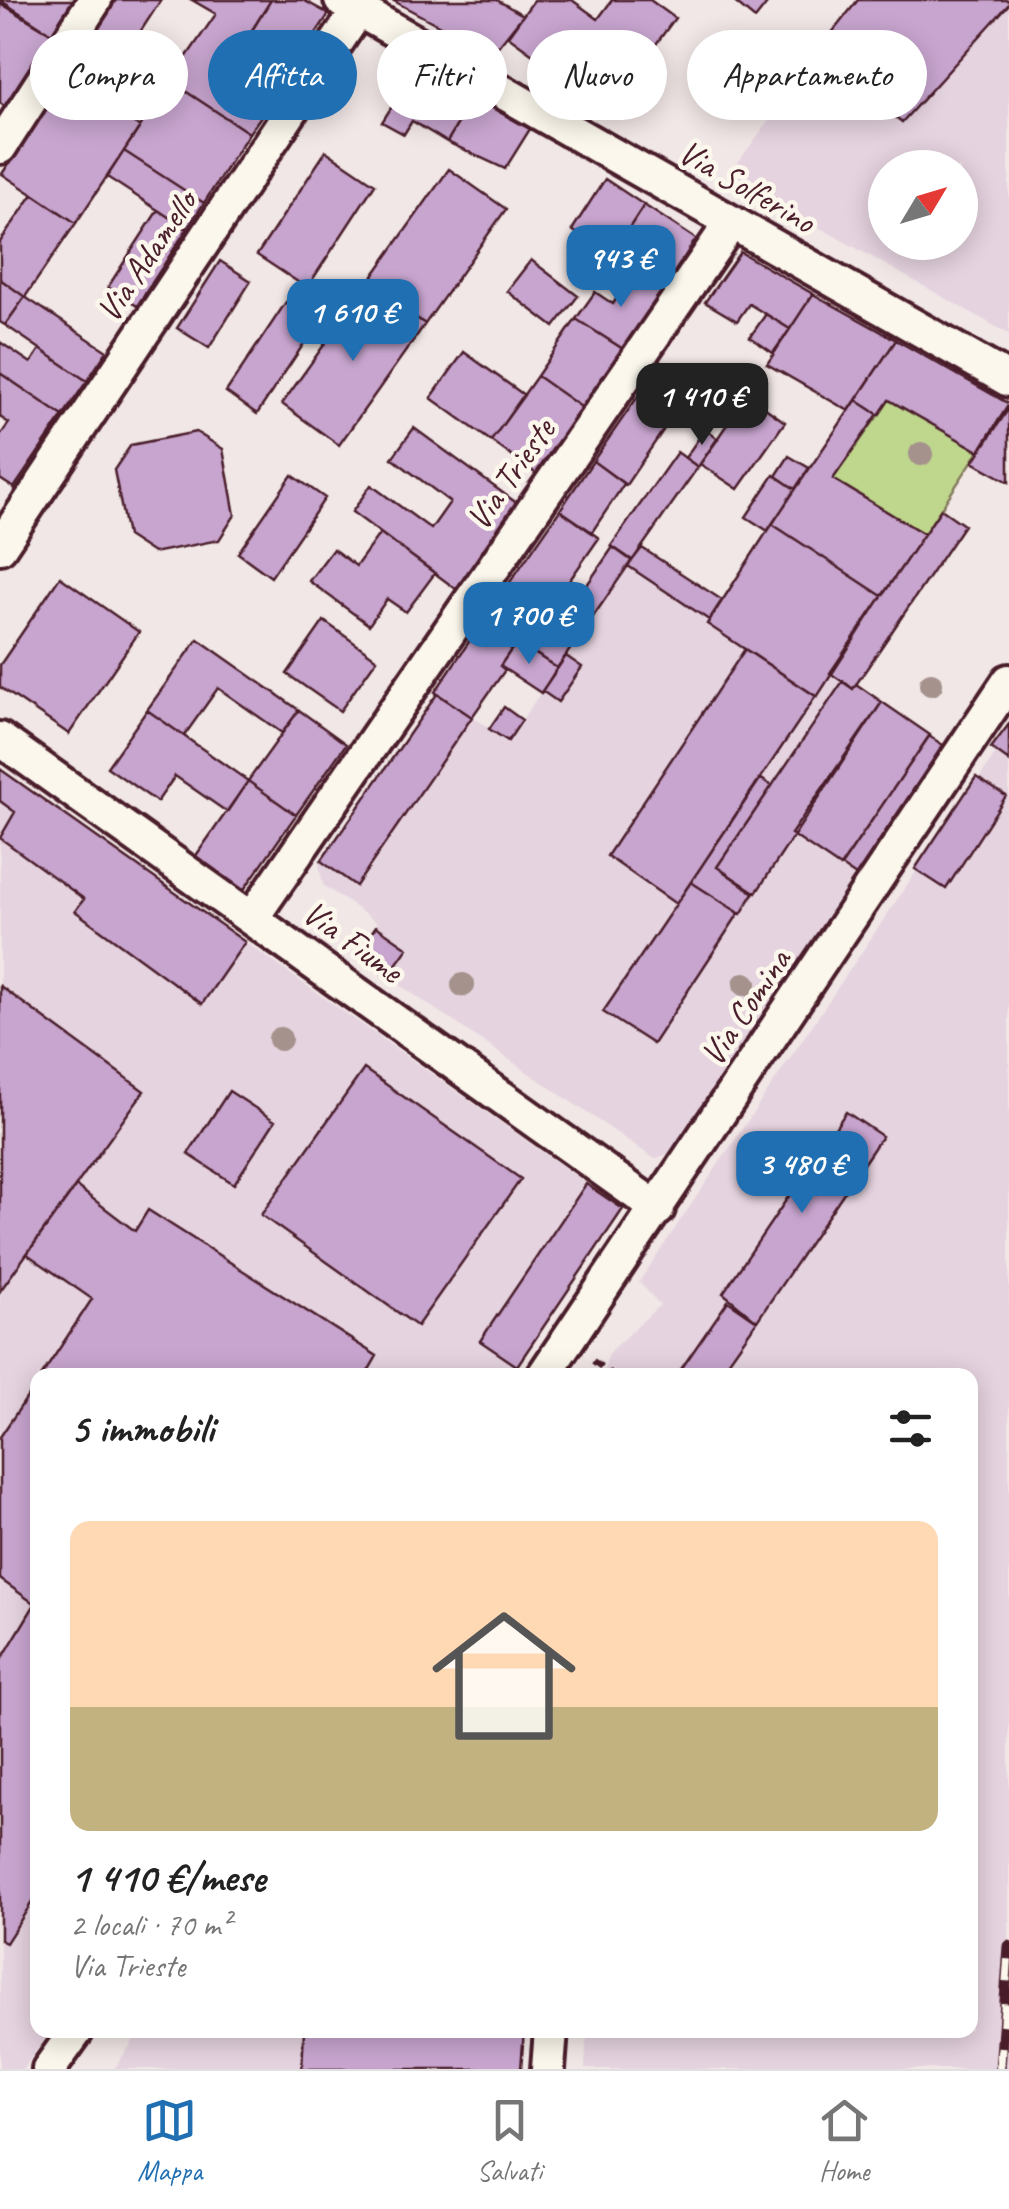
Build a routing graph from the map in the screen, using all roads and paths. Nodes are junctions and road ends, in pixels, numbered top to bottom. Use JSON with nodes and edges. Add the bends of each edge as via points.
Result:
{"nodes":[{"id":1,"x":95,"y":0,"type":"edge"},
{"id":2,"x":355,"y":4,"type":"edge"},
{"id":3,"x":0,"y":147,"type":"edge"},
{"id":4,"x":731,"y":224,"type":"junction"},
{"id":5,"x":1009,"y":380,"type":"edge"},
{"id":6,"x":0,"y":547,"type":"edge"},
{"id":7,"x":1009,"y":682,"type":"edge"},
{"id":8,"x":0,"y":739,"type":"edge"},
{"id":9,"x":252,"y":918,"type":"junction"},
{"id":10,"x":658,"y":1209,"type":"junction"},
{"id":11,"x":549,"y":1368,"type":"edge"},
{"id":12,"x":71,"y":2038,"type":"edge"},
{"id":13,"x":550,"y":2038,"type":"edge"},
{"id":14,"x":49,"y":2069,"type":"edge"},
{"id":15,"x":548,"y":2069,"type":"edge"}],
"edges":[{"from":1,"to":3,"type":"street"},
{"from":2,"to":4,"type":"street","name":"Via Solferino"},
{"from":2,"to":6,"type":"street","name":"Via Adamello"},
{"from":4,"to":5,"type":"street","name":"Via Solferino"},
{"from":4,"to":9,"type":"street","name":"Via Trieste"},
{"from":7,"to":10,"type":"street","name":"Via Comina"},
{"from":8,"to":9,"type":"street","name":"Via Fiume"},
{"from":9,"to":10,"type":"street","name":"Via Fiume"},
{"from":10,"to":11,"type":"street","name":"Via Comina"},
{"from":12,"to":14,"type":"street"},
{"from":13,"to":15,"type":"street"}]}
